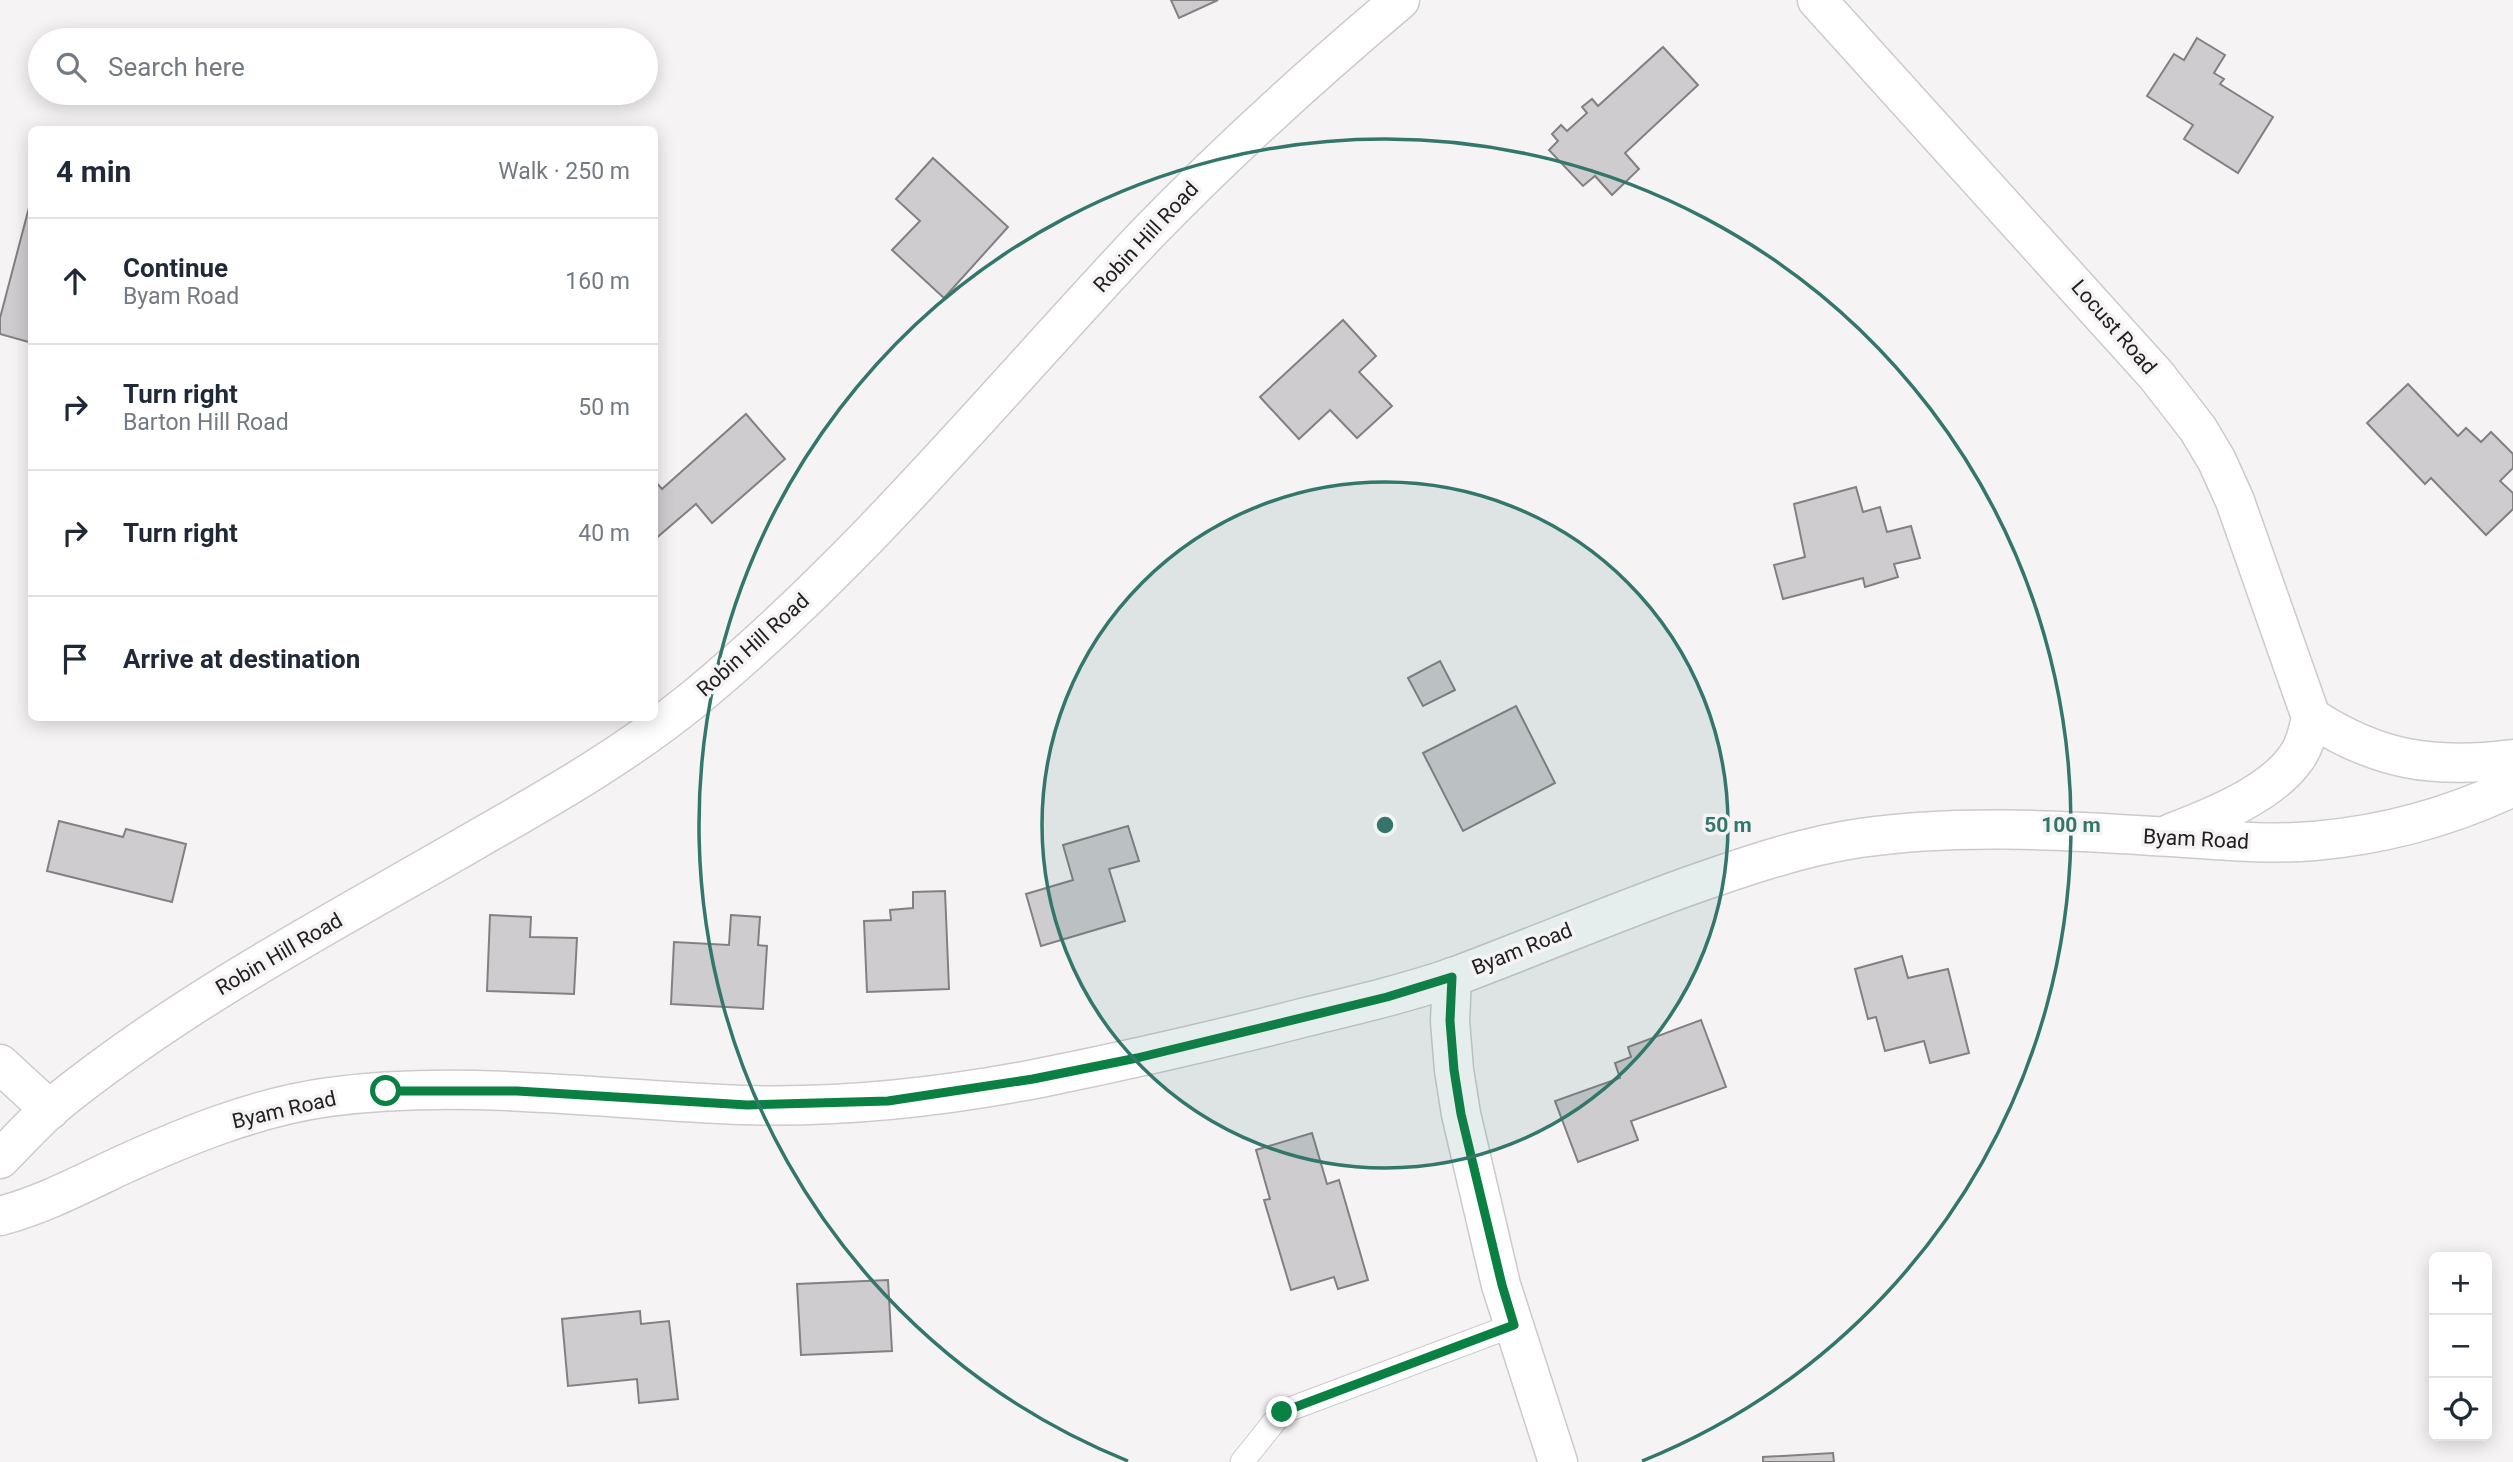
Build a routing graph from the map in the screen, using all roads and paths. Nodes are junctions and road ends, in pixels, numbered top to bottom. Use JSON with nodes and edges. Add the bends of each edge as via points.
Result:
{"nodes":[{"id":1,"x":1400,"y":0,"type":"edge"},
{"id":2,"x":1817,"y":0,"type":"edge"},
{"id":3,"x":2311,"y":717,"type":"junction"},
{"id":4,"x":2513,"y":760,"type":"edge"},
{"id":5,"x":2513,"y":787,"type":"edge"},
{"id":6,"x":2163,"y":837,"type":"junction"},
{"id":7,"x":1452,"y":977,"type":"junction"},
{"id":8,"x":0,"y":1064,"type":"edge"},
{"id":9,"x":50,"y":1110,"type":"junction"},
{"id":10,"x":0,"y":1159,"type":"edge"},
{"id":11,"x":0,"y":1216,"type":"edge"},
{"id":12,"x":1514,"y":1325,"type":"junction"},
{"id":13,"x":1242,"y":1462,"type":"edge"},
{"id":14,"x":1558,"y":1462,"type":"edge"}],
"edges":[{"from":1,"to":9,"type":"street","name":"Robin Hill Road","via":[[1204,176],[824,581],[694,699],[570,786],[222,986]]},
{"from":2,"to":3,"type":"street","name":"Locust Road","via":[[2114,326],[2198,429],[2235,501]]},
{"from":3,"to":4,"type":"street","via":[[2371,750],[2407,759],[2450,764]]},
{"from":3,"to":6,"type":"street","via":[[2297,758],[2258,792],[2205,821]]},
{"from":5,"to":6,"type":"street","name":"Byam Road","via":[[2426,821],[2372,834],[2251,842]]},
{"from":6,"to":7,"type":"street","name":"Byam Road","via":[[1927,831],[1812,847],[1761,860]]},
{"from":7,"to":11,"type":"street","name":"Byam Road","via":[[1149,1055],[888,1101],[747,1105],[517,1091],[386,1091],[322,1098],[255,1113]]},
{"from":7,"to":12,"type":"street","via":[[1450,1021],[1461,1114]]},
{"from":8,"to":9,"type":"street"},
{"from":9,"to":10,"type":"street","name":"Robin Hill Road"},
{"from":12,"to":13,"type":"lane","via":[[1282,1412]]},
{"from":12,"to":14,"type":"street"}]}
